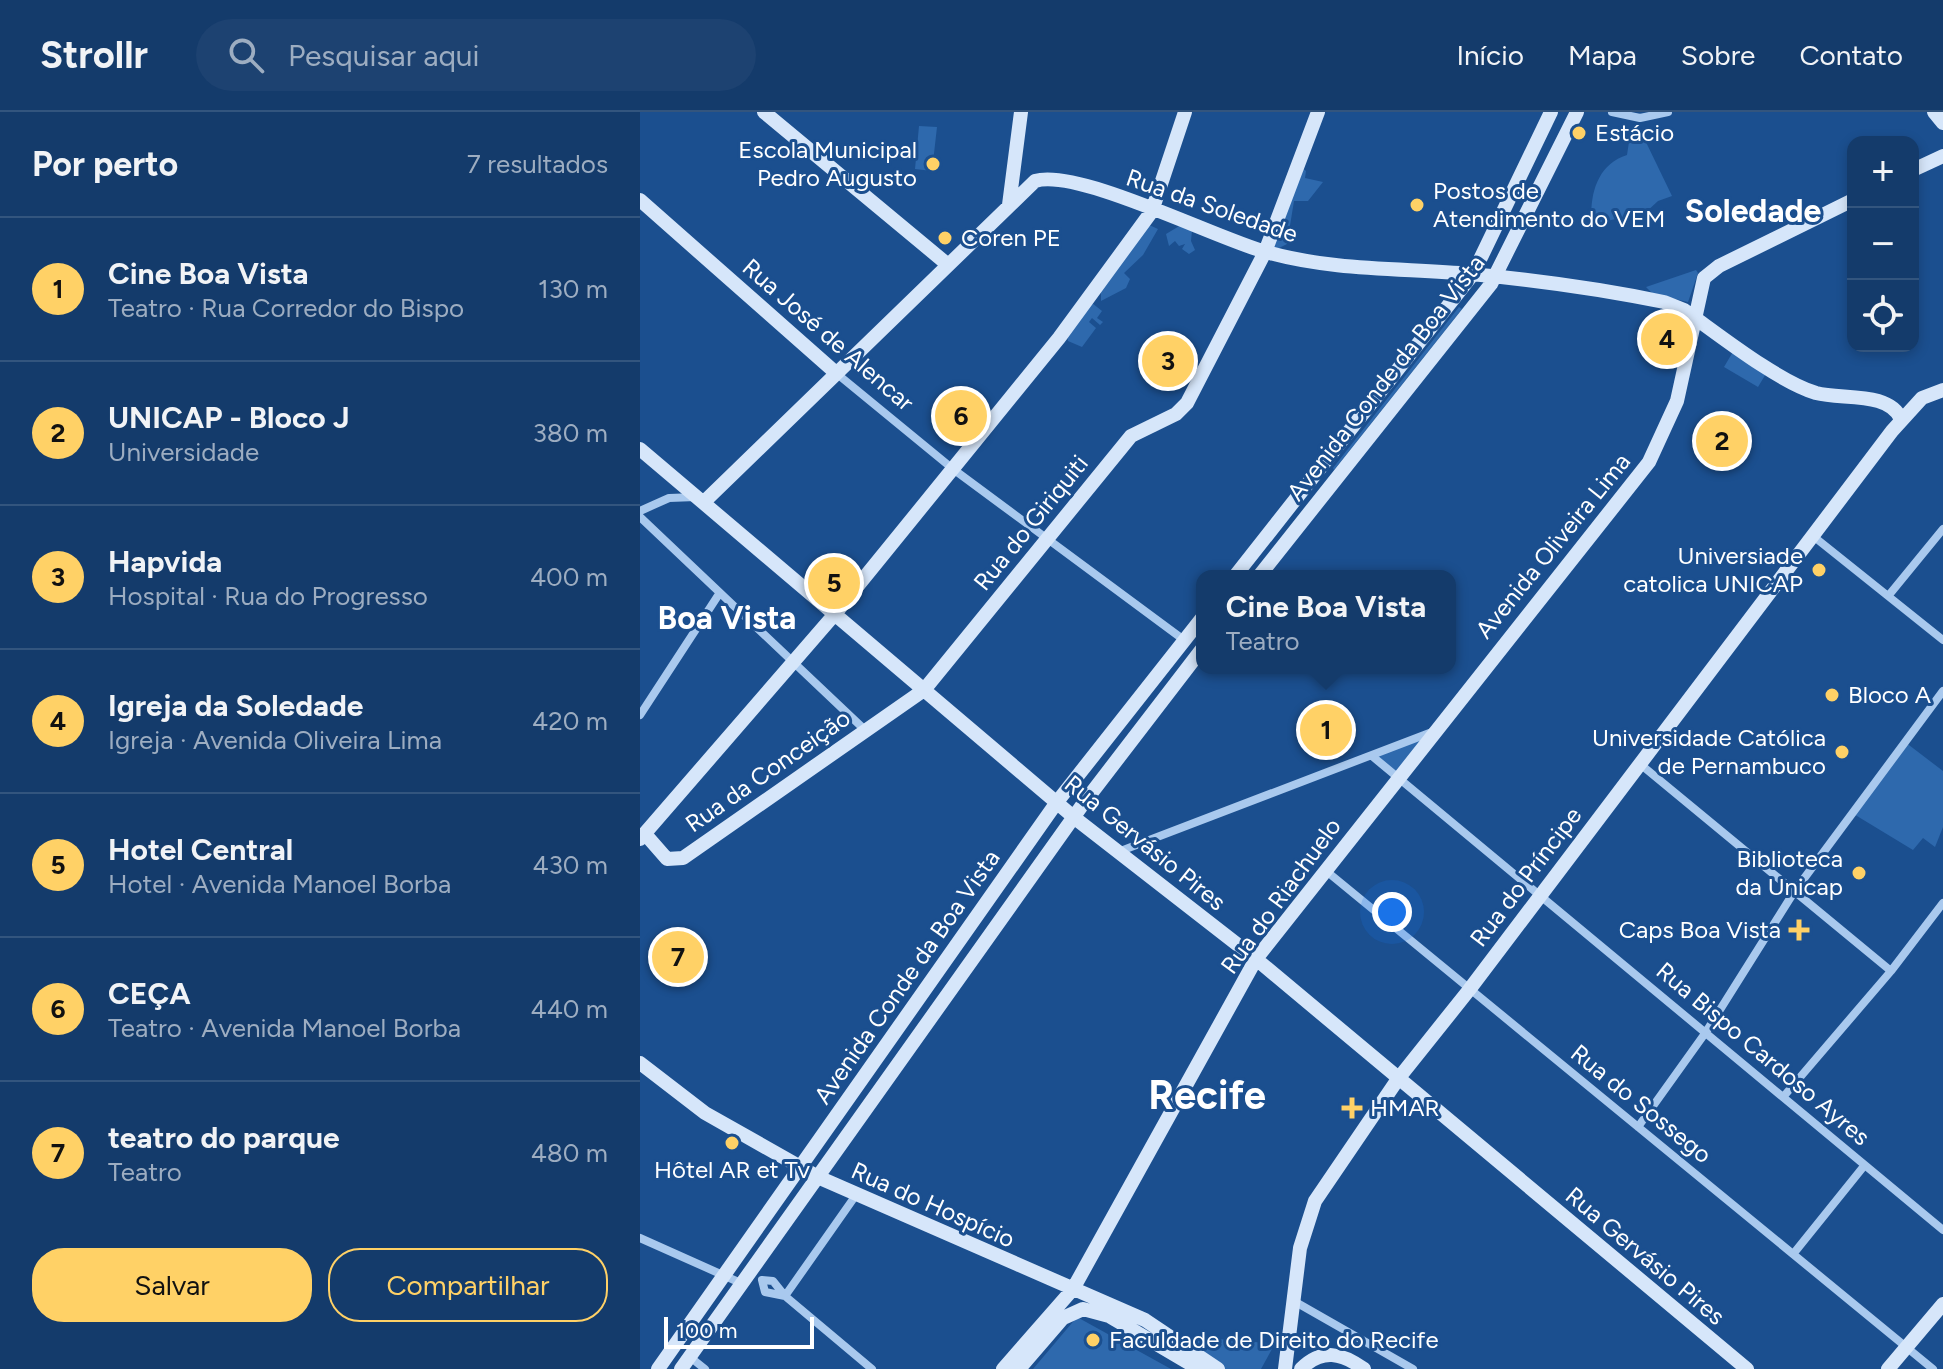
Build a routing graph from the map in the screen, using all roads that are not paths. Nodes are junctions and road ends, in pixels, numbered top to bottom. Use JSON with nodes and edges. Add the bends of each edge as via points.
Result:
{"nodes":[{"id":1,"x":764,"y":112,"type":"edge"},
{"id":2,"x":1021,"y":112,"type":"edge"},
{"id":3,"x":1185,"y":112,"type":"edge"},
{"id":4,"x":1318,"y":112,"type":"edge"},
{"id":5,"x":1551,"y":112,"type":"edge"},
{"id":6,"x":1577,"y":112,"type":"edge"},
{"id":7,"x":1612,"y":112,"type":"edge"},
{"id":8,"x":1668,"y":112,"type":"edge"},
{"id":9,"x":1934,"y":112,"type":"edge"},
{"id":10,"x":1943,"y":123,"type":"edge"},
{"id":11,"x":1943,"y":156,"type":"edge"},
{"id":12,"x":1919,"y":167,"type":"edge"},
{"id":13,"x":640,"y":200,"type":"edge"},
{"id":14,"x":1847,"y":203,"type":"edge"},
{"id":15,"x":1009,"y":205,"type":"junction"},
{"id":16,"x":1152,"y":211,"type":"junction"},
{"id":17,"x":1265,"y":252,"type":"junction"},
{"id":18,"x":947,"y":264,"type":"junction"},
{"id":19,"x":1439,"y":272,"type":"junction"},
{"id":20,"x":1473,"y":274,"type":"junction"},
{"id":21,"x":1495,"y":277,"type":"junction"},
{"id":22,"x":1454,"y":298,"type":"junction"},
{"id":23,"x":1693,"y":317,"type":"junction"},
{"id":24,"x":836,"y":373,"type":"junction"},
{"id":25,"x":1943,"y":390,"type":"edge"},
{"id":26,"x":1901,"y":419,"type":"junction"},
{"id":27,"x":640,"y":449,"type":"edge"},
{"id":28,"x":953,"y":469,"type":"junction"},
{"id":29,"x":701,"y":498,"type":"junction"},
{"id":30,"x":640,"y":514,"type":"edge"},
{"id":31,"x":1943,"y":529,"type":"edge"},
{"id":32,"x":1813,"y":536,"type":"junction"},
{"id":33,"x":1045,"y":538,"type":"junction"},
{"id":34,"x":1240,"y":570,"type":"edge"},
{"id":35,"x":1264,"y":570,"type":"edge"},
{"id":36,"x":719,"y":594,"type":"junction"},
{"id":37,"x":1889,"y":595,"type":"junction"},
{"id":38,"x":834,"y":615,"type":"junction"},
{"id":39,"x":1196,"y":625,"type":"edge"},
{"id":40,"x":1184,"y":640,"type":"junction"},
{"id":41,"x":1943,"y":640,"type":"edge"},
{"id":42,"x":1196,"y":657,"type":"edge"},
{"id":43,"x":791,"y":662,"type":"junction"},
{"id":44,"x":924,"y":690,"type":"junction"},
{"id":45,"x":1943,"y":691,"type":"edge"},
{"id":46,"x":640,"y":715,"type":"edge"},
{"id":47,"x":865,"y":730,"type":"junction"},
{"id":48,"x":1437,"y":730,"type":"junction"},
{"id":49,"x":1372,"y":756,"type":"junction"},
{"id":50,"x":1640,"y":764,"type":"junction"},
{"id":51,"x":1398,"y":777,"type":"junction"},
{"id":52,"x":1057,"y":802,"type":"junction"},
{"id":53,"x":1083,"y":804,"type":"junction"},
{"id":54,"x":1073,"y":817,"type":"junction"},
{"id":55,"x":1091,"y":831,"type":"junction"},
{"id":56,"x":642,"y":835,"type":"edge"},
{"id":57,"x":1118,"y":852,"type":"junction"},
{"id":58,"x":1325,"y":870,"type":"junction"},
{"id":59,"x":1794,"y":892,"type":"junction"},
{"id":60,"x":1539,"y":894,"type":"junction"},
{"id":61,"x":1943,"y":903,"type":"edge"},
{"id":62,"x":1256,"y":959,"type":"junction"},
{"id":63,"x":1891,"y":971,"type":"junction"},
{"id":64,"x":1469,"y":990,"type":"junction"},
{"id":65,"x":1706,"y":1032,"type":"junction"},
{"id":66,"x":640,"y":1063,"type":"edge"},
{"id":67,"x":1398,"y":1079,"type":"junction"},
{"id":68,"x":1784,"y":1096,"type":"junction"},
{"id":69,"x":1638,"y":1127,"type":"junction"},
{"id":70,"x":1864,"y":1166,"type":"junction"},
{"id":71,"x":800,"y":1167,"type":"junction"},
{"id":72,"x":820,"y":1178,"type":"junction"},
{"id":73,"x":856,"y":1195,"type":"junction"},
{"id":74,"x":1943,"y":1230,"type":"edge"},
{"id":75,"x":640,"y":1238,"type":"edge"},
{"id":76,"x":1794,"y":1253,"type":"junction"},
{"id":77,"x":723,"y":1276,"type":"junction"},
{"id":78,"x":743,"y":1284,"type":"junction"},
{"id":79,"x":1073,"y":1289,"type":"junction"},
{"id":80,"x":1291,"y":1299,"type":"junction"},
{"id":81,"x":1943,"y":1304,"type":"edge"},
{"id":82,"x":1906,"y":1346,"type":"junction"},
{"id":83,"x":686,"y":1363,"type":"edge"},
{"id":84,"x":1283,"y":1364,"type":"edge"},
{"id":85,"x":658,"y":1369,"type":"edge"},
{"id":86,"x":705,"y":1369,"type":"edge"},
{"id":87,"x":872,"y":1369,"type":"edge"},
{"id":88,"x":1003,"y":1369,"type":"edge"},
{"id":89,"x":1019,"y":1369,"type":"edge"},
{"id":90,"x":1199,"y":1369,"type":"edge"},
{"id":91,"x":1218,"y":1369,"type":"edge"},
{"id":92,"x":1301,"y":1369,"type":"edge"},
{"id":93,"x":1364,"y":1369,"type":"edge"},
{"id":94,"x":1413,"y":1369,"type":"edge"},
{"id":95,"x":1747,"y":1369,"type":"edge"},
{"id":96,"x":1888,"y":1369,"type":"edge"},
{"id":97,"x":1933,"y":1369,"type":"edge"}],
"edges":[{"from":1,"to":18,"type":"main road"},
{"from":2,"to":15,"type":"main road"},
{"from":3,"to":16,"type":"main road"},
{"from":4,"to":17,"type":"main road"},
{"from":5,"to":20,"type":"main road","name":"Avenida Conde da Boa Vista"},
{"from":6,"to":21,"type":"main road","name":"Avenida Conde da Boa Vista"},
{"from":7,"to":8,"type":"street","via":[[1640,118]]},
{"from":9,"to":10,"type":"main road"},
{"from":11,"to":12,"type":"main road"},
{"from":13,"to":24,"type":"main road","name":"Rua José de Alencar"},
{"from":14,"to":23,"type":"main road","name":"Avenida Oliveira Lima","via":[[1708,273]]},
{"from":15,"to":16,"type":"main road","name":"Rua da Soledade","via":[[1035,181],[1048,178],[1095,187]]},
{"from":15,"to":18,"type":"main road"},
{"from":16,"to":17,"type":"main road","name":"Rua da Soledade"},
{"from":16,"to":28,"type":"main road"},
{"from":17,"to":19,"type":"main road","name":"Rua da Soledade","via":[[1318,263]]},
{"from":17,"to":33,"type":"main road","name":"Rua do Giriquiti","via":[[1187,403],[1131,436]]},
{"from":18,"to":24,"type":"main road"},
{"from":19,"to":20,"type":"main road","name":"Rua da Soledade"},
{"from":19,"to":22,"type":"main road","via":[[1454,283]]},
{"from":20,"to":21,"type":"main road","name":"Rua da Soledade"},
{"from":20,"to":22,"type":"main road","name":"Avenida Conde da Boa Vista"},
{"from":21,"to":23,"type":"main road","name":"Rua da Soledade","via":[[1653,300]]},
{"from":21,"to":35,"type":"main road","name":"Avenida Conde da Boa Vista"},
{"from":22,"to":34,"type":"main road","name":"Avenida Conde da Boa Vista"},
{"from":23,"to":26,"type":"main road","name":"Rua da Soledade","via":[[1803,388],[1884,403]]},
{"from":23,"to":48,"type":"main road","name":"Avenida Oliveira Lima","via":[[1677,401],[1649,462]]},
{"from":24,"to":28,"type":"street","name":"Rua José de Alencar"},
{"from":24,"to":29,"type":"main road"},
{"from":25,"to":26,"type":"main road","name":"Rua do Príncipe","via":[[1922,398]]},
{"from":26,"to":32,"type":"main road","name":"Rua do Príncipe"},
{"from":27,"to":29,"type":"main road","name":"Rua Gervásio Pires"},
{"from":28,"to":33,"type":"street","name":"Rua José de Alencar"},
{"from":28,"to":38,"type":"main road"},
{"from":29,"to":30,"type":"street","via":[[669,498]]},
{"from":29,"to":38,"type":"main road","name":"Rua Gervásio Pires"},
{"from":30,"to":36,"type":"street"},
{"from":31,"to":37,"type":"street"},
{"from":32,"to":37,"type":"street"},
{"from":32,"to":50,"type":"main road","name":"Rua do Príncipe"},
{"from":33,"to":40,"type":"street","name":"Rua José de Alencar"},
{"from":33,"to":44,"type":"main road","name":"Rua do Giriquiti"},
{"from":36,"to":43,"type":"street"},
{"from":36,"to":46,"type":"street"},
{"from":37,"to":41,"type":"street"},
{"from":38,"to":43,"type":"main road"},
{"from":38,"to":44,"type":"main road","name":"Rua Gervásio Pires"},
{"from":39,"to":40,"type":"main road","name":"Avenida Conde da Boa Vista"},
{"from":40,"to":52,"type":"main road","name":"Avenida Conde da Boa Vista"},
{"from":42,"to":53,"type":"main road","name":"Avenida Conde da Boa Vista"},
{"from":43,"to":47,"type":"street"},
{"from":43,"to":56,"type":"main road"},
{"from":44,"to":47,"type":"main road","name":"Rua da Conceição"},
{"from":44,"to":52,"type":"main road","name":"Rua Gervásio Pires"},
{"from":45,"to":59,"type":"street"},
{"from":47,"to":56,"type":"main road","name":"Rua da Conceição","via":[[683,858],[667,859]]},
{"from":48,"to":49,"type":"street"},
{"from":48,"to":51,"type":"main road","name":"Avenida Oliveira Lima"},
{"from":49,"to":51,"type":"street","name":"Rua Bispo Cardoso Ayres"},
{"from":49,"to":57,"type":"street"},
{"from":50,"to":59,"type":"street"},
{"from":50,"to":60,"type":"main road","name":"Rua do Príncipe"},
{"from":51,"to":58,"type":"main road","name":"Rua do Riachuelo"},
{"from":51,"to":60,"type":"street","name":"Rua Bispo Cardoso Ayres"},
{"from":52,"to":54,"type":"main road","name":"Rua Gervásio Pires"},
{"from":52,"to":71,"type":"main road","name":"Avenida Conde da Boa Vista"},
{"from":53,"to":54,"type":"main road","name":"Avenida Conde da Boa Vista"},
{"from":53,"to":55,"type":"main road"},
{"from":54,"to":55,"type":"main road","name":"Rua Gervásio Pires"},
{"from":54,"to":72,"type":"main road","name":"Avenida Conde da Boa Vista"},
{"from":55,"to":57,"type":"main road","name":"Rua Gervásio Pires"},
{"from":57,"to":62,"type":"main road","name":"Rua Gervásio Pires"},
{"from":58,"to":62,"type":"main road","name":"Rua do Riachuelo"},
{"from":58,"to":64,"type":"street","name":"Rua do Sossego"},
{"from":59,"to":63,"type":"street"},
{"from":59,"to":65,"type":"street"},
{"from":60,"to":64,"type":"main road","name":"Rua do Príncipe"},
{"from":60,"to":65,"type":"street","name":"Rua Bispo Cardoso Ayres"},
{"from":61,"to":63,"type":"street"},
{"from":62,"to":67,"type":"main road","name":"Rua Gervásio Pires"},
{"from":62,"to":79,"type":"main road","name":"Rua do Riachuelo"},
{"from":63,"to":68,"type":"street"},
{"from":64,"to":67,"type":"main road","name":"Rua do Príncipe"},
{"from":64,"to":69,"type":"street","name":"Rua do Sossego"},
{"from":65,"to":68,"type":"street","name":"Rua Bispo Cardoso Ayres"},
{"from":65,"to":69,"type":"street"},
{"from":66,"to":71,"type":"main road","name":"Rua do Hospício","via":[[705,1113]]},
{"from":67,"to":80,"type":"main road","name":"Rua do Príncipe","via":[[1315,1201]]},
{"from":67,"to":95,"type":"main road","name":"Rua Gervásio Pires"},
{"from":68,"to":70,"type":"street","name":"Rua Bispo Cardoso Ayres"},
{"from":69,"to":76,"type":"street","name":"Rua do Sossego"},
{"from":70,"to":74,"type":"street","name":"Rua Bispo Cardoso Ayres"},
{"from":70,"to":76,"type":"street"},
{"from":71,"to":72,"type":"main road","name":"Rua do Hospício"},
{"from":71,"to":77,"type":"main road","name":"Avenida Conde da Boa Vista"},
{"from":72,"to":73,"type":"main road","name":"Rua do Hospício"},
{"from":72,"to":78,"type":"main road","name":"Avenida Conde da Boa Vista"},
{"from":73,"to":79,"type":"main road","name":"Rua do Hospício"},
{"from":73,"to":87,"type":"street","via":[[785,1296]]},
{"from":75,"to":77,"type":"street"},
{"from":76,"to":82,"type":"street","name":"Rua do Sossego"},
{"from":77,"to":78,"type":"street"},
{"from":77,"to":85,"type":"main road","name":"Avenida Conde da Boa Vista"},
{"from":78,"to":83,"type":"main road","name":"Avenida Conde da Boa Vista"},
{"from":79,"to":88,"type":"main road","name":"Rua do Riachuelo"},
{"from":79,"to":91,"type":"main road","name":"Rua do Hospício","via":[[1145,1320]]},
{"from":80,"to":84,"type":"main road","name":"Rua do Príncipe"},
{"from":80,"to":94,"type":"street"},
{"from":81,"to":82,"type":"main road"},
{"from":82,"to":96,"type":"main road"},
{"from":82,"to":97,"type":"street","name":"Rua do Sossego"},
{"from":83,"to":86,"type":"street"},
{"from":89,"to":90,"type":"main road","via":[[1068,1313],[1094,1310]]},
{"from":92,"to":93,"type":"main road","via":[[1313,1358],[1337,1354]]}]}
